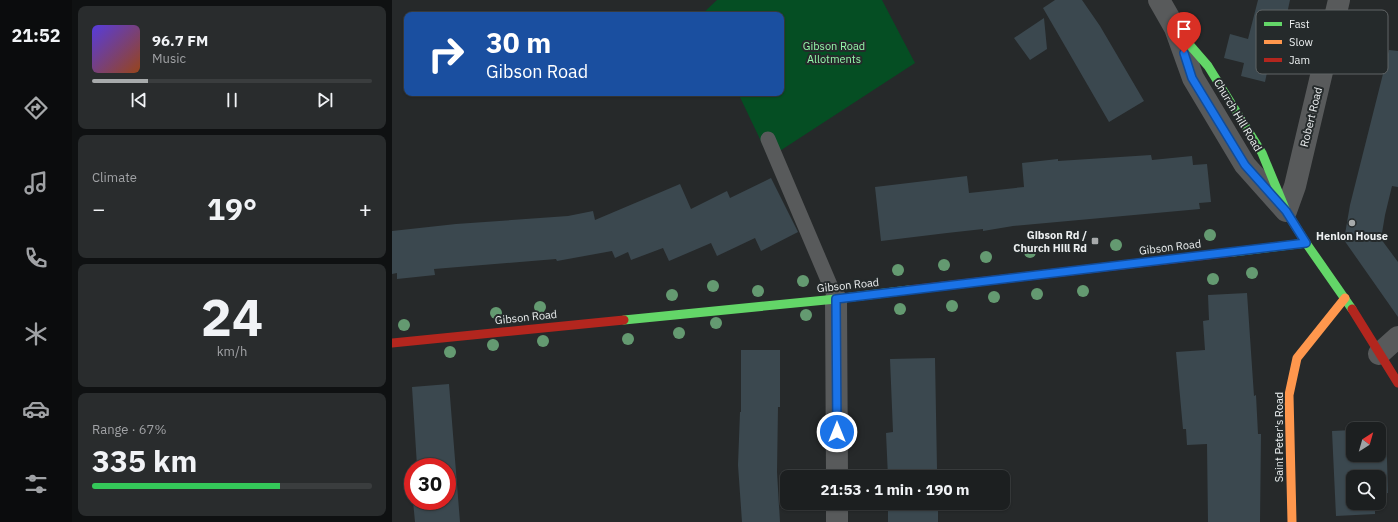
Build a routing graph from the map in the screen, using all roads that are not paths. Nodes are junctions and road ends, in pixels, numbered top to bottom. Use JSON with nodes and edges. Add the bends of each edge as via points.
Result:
{"nodes":[{"id":1,"x":1159,"y":0,"type":"edge"},
{"id":2,"x":1339,"y":0,"type":"edge"},
{"id":3,"x":1337,"y":10,"type":"edge"},
{"id":4,"x":1321,"y":74,"type":"edge"},
{"id":5,"x":768,"y":139,"type":"dead end"},
{"id":6,"x":1286,"y":211,"type":"junction"},
{"id":7,"x":1306,"y":243,"type":"junction"},
{"id":8,"x":1345,"y":298,"type":"junction"},
{"id":9,"x":836,"y":299,"type":"junction"},
{"id":10,"x":1398,"y":337,"type":"edge"},
{"id":11,"x":392,"y":343,"type":"edge"},
{"id":12,"x":1379,"y":354,"type":"junction"},
{"id":13,"x":1398,"y":383,"type":"edge"},
{"id":14,"x":837,"y":470,"type":"edge"},
{"id":15,"x":837,"y":510,"type":"edge"},
{"id":16,"x":837,"y":522,"type":"edge"},
{"id":17,"x":1292,"y":522,"type":"edge"}],
"edges":[{"from":1,"to":6,"type":"street","name":"Church Hill Road","via":[[1175,28],[1192,78],[1245,165]]},
{"from":2,"to":3,"type":"street","name":"Robert Road"},
{"from":4,"to":6,"type":"street","name":"Robert Road"},
{"from":5,"to":9,"type":"lane"},
{"from":6,"to":7,"type":"street","name":"Church Hill Road"},
{"from":7,"to":8,"type":"street","name":"Church Hill Road"},
{"from":7,"to":9,"type":"street","name":"Gibson Road"},
{"from":8,"to":12,"type":"street","name":"Church Hill Road"},
{"from":8,"to":17,"type":"street","name":"Saint Peter's Road","via":[[1298,358],[1289,396]]},
{"from":9,"to":11,"type":"street","name":"Gibson Road"},
{"from":9,"to":14,"type":"street"},
{"from":10,"to":12,"type":"street"},
{"from":12,"to":13,"type":"street","name":"Church Hill Road"},
{"from":15,"to":16,"type":"street"}]}
